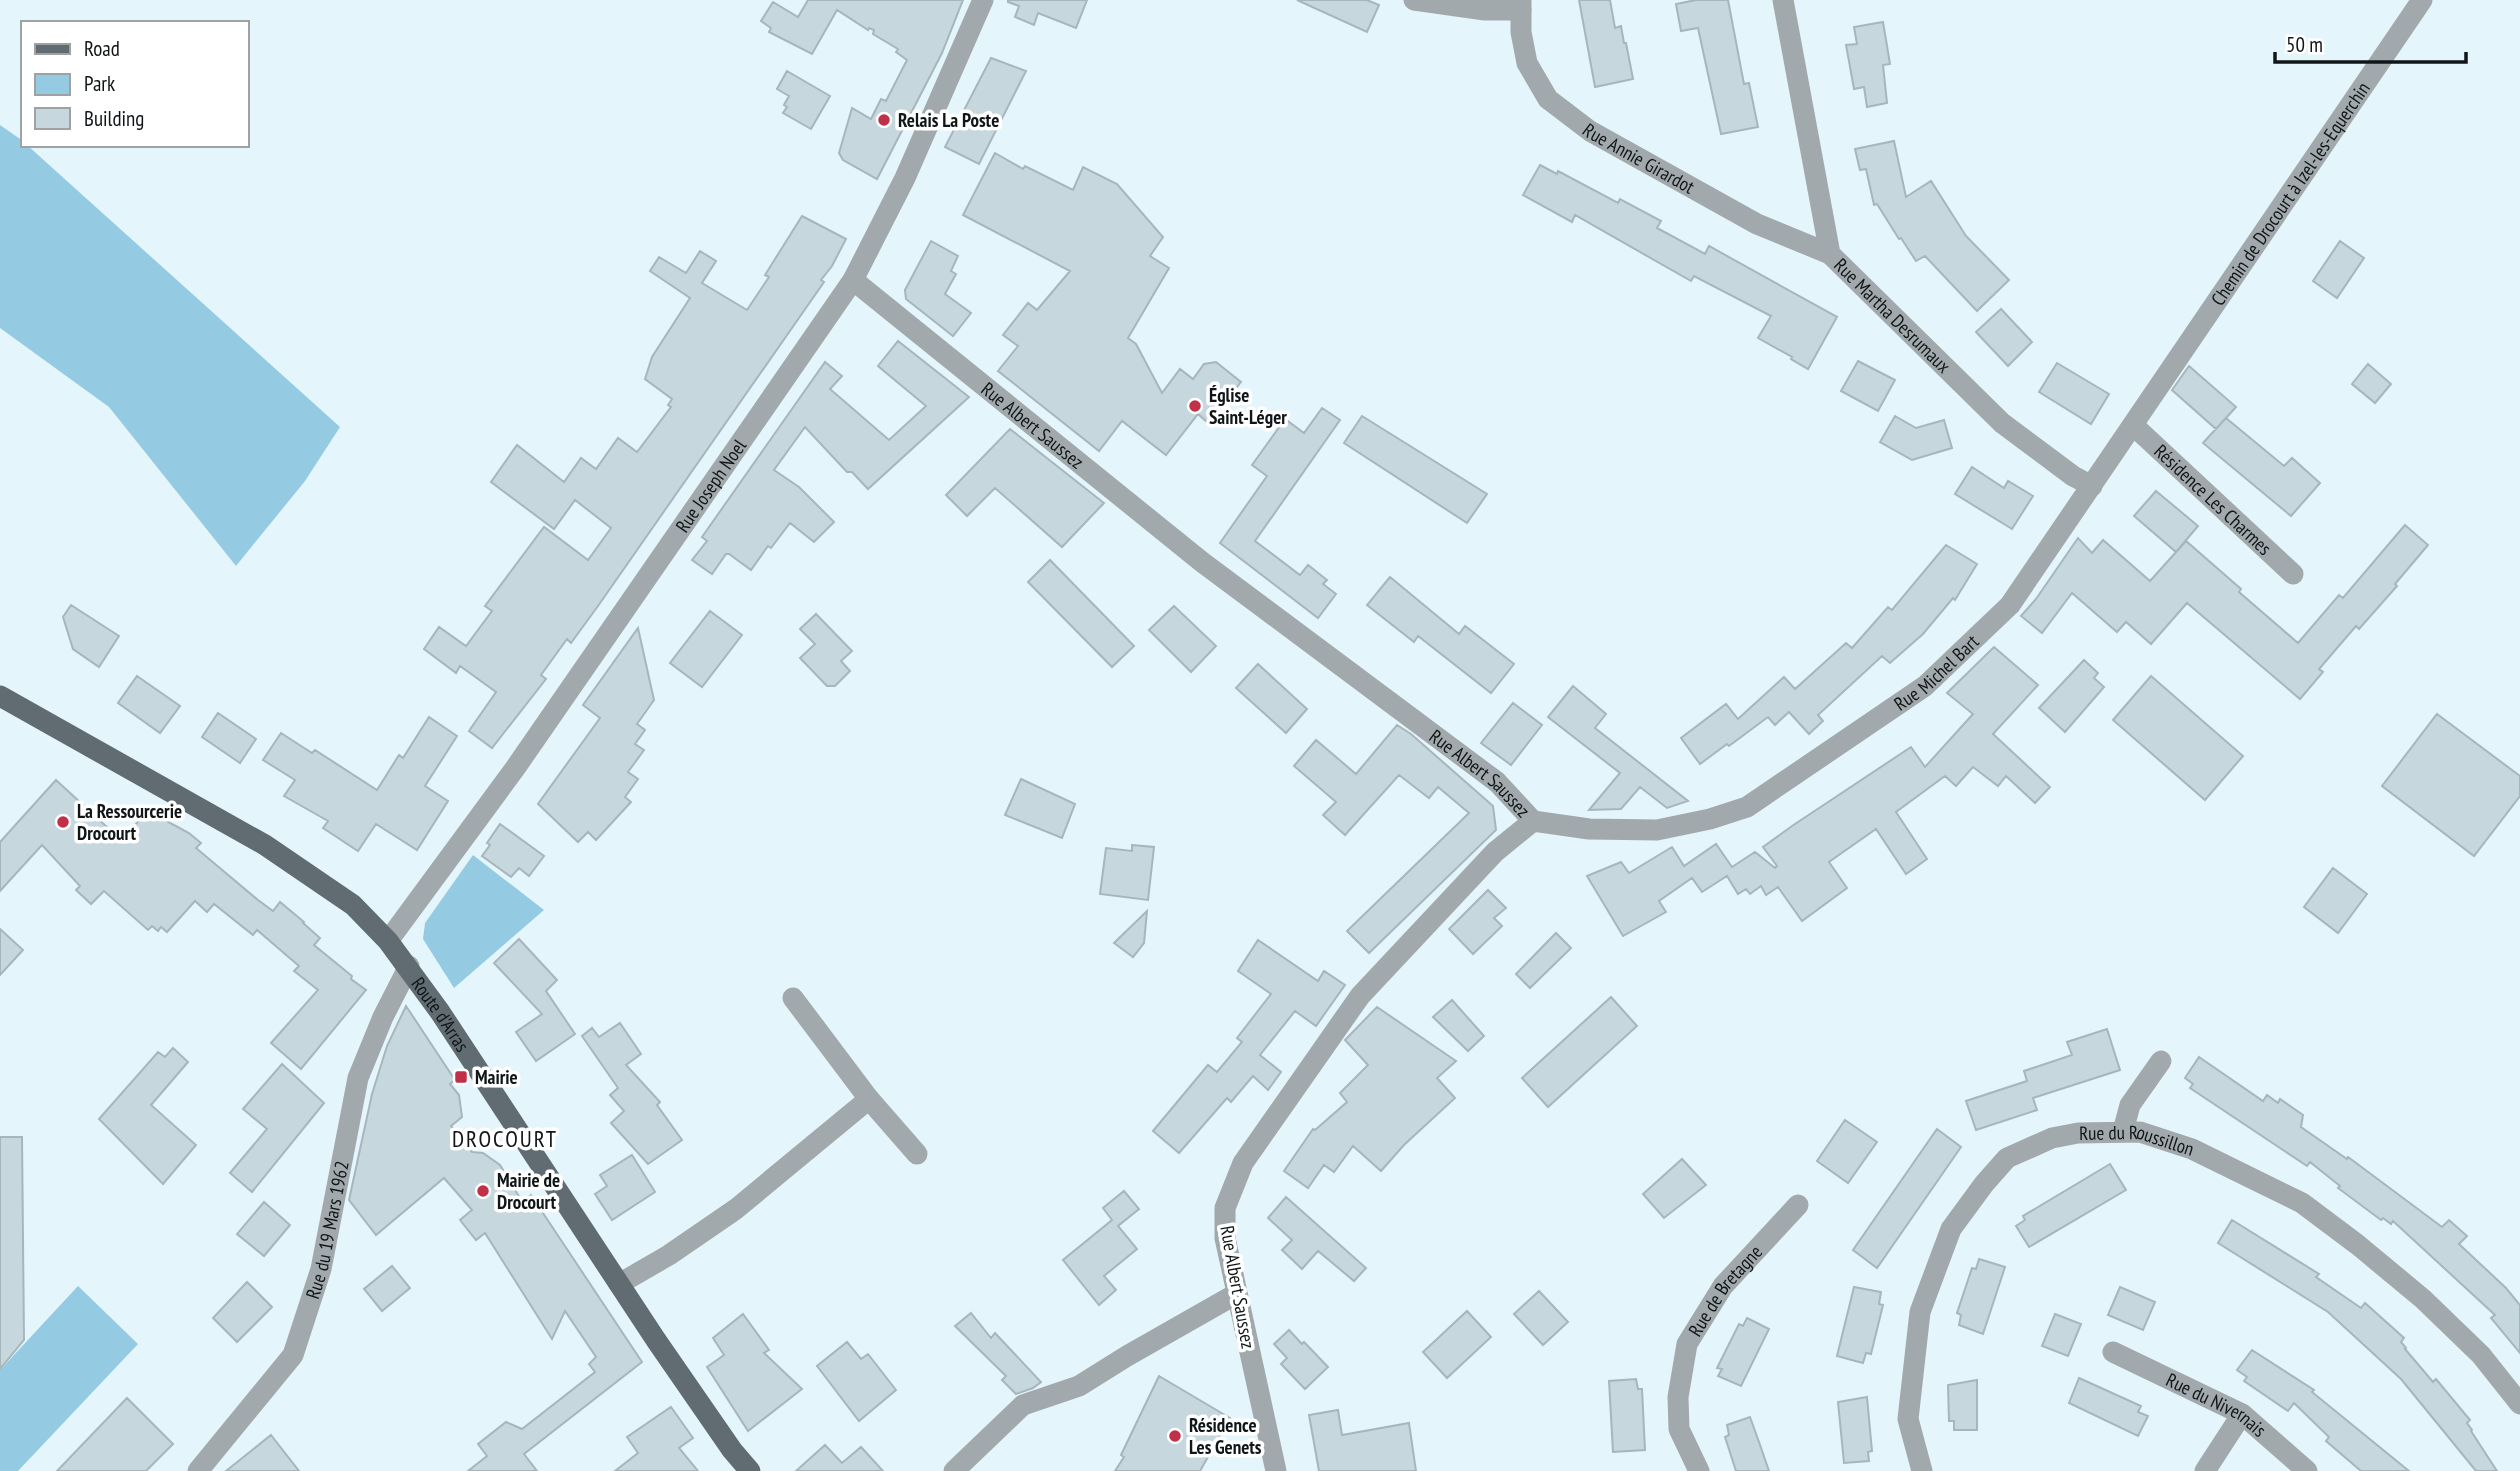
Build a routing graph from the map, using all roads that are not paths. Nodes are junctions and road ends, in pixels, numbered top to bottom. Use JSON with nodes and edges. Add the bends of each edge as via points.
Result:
{"nodes":[{"id":1,"x":983,"y":0,"type":"edge"},
{"id":2,"x":1414,"y":0,"type":"edge"},
{"id":3,"x":1783,"y":0,"type":"edge"},
{"id":4,"x":2422,"y":0,"type":"edge"},
{"id":5,"x":1521,"y":5,"type":"edge"},
{"id":6,"x":1830,"y":254,"type":"junction"},
{"id":7,"x":853,"y":280,"type":"junction"},
{"id":8,"x":2208,"y":317,"type":"joint"},
{"id":9,"x":2134,"y":426,"type":"junction"},
{"id":10,"x":2092,"y":486,"type":"junction"},
{"id":11,"x":2293,"y":574,"type":"dead end"},
{"id":12,"x":0,"y":696,"type":"edge"},
{"id":13,"x":1532,"y":821,"type":"junction"},
{"id":14,"x":388,"y":941,"type":"junction"},
{"id":15,"x":409,"y":966,"type":"junction"},
{"id":16,"x":793,"y":998,"type":"dead end"},
{"id":17,"x":2161,"y":1061,"type":"dead end"},
{"id":18,"x":869,"y":1099,"type":"junction"},
{"id":19,"x":2123,"y":1131,"type":"junction"},
{"id":20,"x":917,"y":1154,"type":"dead end"},
{"id":21,"x":1798,"y":1205,"type":"dead end"},
{"id":22,"x":619,"y":1284,"type":"junction"},
{"id":23,"x":1236,"y":1294,"type":"junction"},
{"id":24,"x":2113,"y":1352,"type":"dead end"},
{"id":25,"x":2520,"y":1404,"type":"edge"},
{"id":26,"x":2242,"y":1414,"type":"junction"},
{"id":27,"x":198,"y":1471,"type":"edge"},
{"id":28,"x":750,"y":1471,"type":"edge"},
{"id":29,"x":954,"y":1471,"type":"edge"},
{"id":30,"x":1276,"y":1471,"type":"edge"},
{"id":31,"x":1699,"y":1471,"type":"edge"},
{"id":32,"x":1922,"y":1471,"type":"edge"},
{"id":33,"x":2205,"y":1471,"type":"edge"},
{"id":34,"x":2307,"y":1471,"type":"edge"}],
"edges":[{"from":1,"to":7,"type":"street","name":"Rue Joseph Noel","via":[[905,178]]},
{"from":2,"to":5,"type":"street","via":[[1485,10]]},
{"from":3,"to":6,"type":"street","name":"Rue Martha Desrumaux"},
{"from":4,"to":8,"type":"street","name":"Chemin de Drocourt à Izel-les-Equerchin"},
{"from":5,"to":6,"type":"street","name":"Rue Annie Girardot","via":[[1527,63],[1548,99],[1590,131],[1757,224]]},
{"from":6,"to":10,"type":"street","name":"Rue Martha Desrumaux","via":[[2002,423]]},
{"from":7,"to":13,"type":"street","name":"Rue Albert Saussez","via":[[1202,562],[1497,782]]},
{"from":7,"to":14,"type":"street","name":"Rue Joseph Noel","via":[[516,767]]},
{"from":8,"to":9,"type":"street","name":"Rue Michel Bart"},
{"from":9,"to":10,"type":"street","name":"Rue Michel Bart"},
{"from":9,"to":11,"type":"street","name":"Résidence Les Charmes"},
{"from":10,"to":13,"type":"street","name":"Rue Michel Bart","via":[[2010,605],[1925,686],[1746,807],[1657,830],[1589,829]]},
{"from":12,"to":14,"type":"main road","name":"Route d'Arras","via":[[277,852],[353,905]]},
{"from":13,"to":23,"type":"street","name":"Rue Albert Saussez","via":[[1495,852],[1360,996],[1243,1163],[1225,1208],[1225,1238]]},
{"from":14,"to":15,"type":"main road","name":"Route d'Arras"},
{"from":15,"to":22,"type":"main road","name":"Route d'Arras"},
{"from":15,"to":27,"type":"street","name":"Rue du 19 Mars 1962","via":[[358,1078],[321,1269],[293,1355]]},
{"from":16,"to":18,"type":"street"},
{"from":17,"to":19,"type":"street","via":[[2130,1105]]},
{"from":18,"to":20,"type":"street"},
{"from":18,"to":22,"type":"street","via":[[736,1209]]},
{"from":19,"to":25,"type":"street","name":"Rue du Roussillon","via":[[2192,1149],[2302,1203],[2423,1299],[2481,1355]]},
{"from":19,"to":32,"type":"street","name":"Rue du Roussillon","via":[[2052,1138],[2007,1158],[1951,1229],[1920,1312],[1908,1419]]},
{"from":21,"to":31,"type":"street","name":"Rue de Bretagne","via":[[1723,1286],[1687,1344],[1678,1397],[1679,1429]]},
{"from":22,"to":28,"type":"main road","name":"Route d'Arras"},
{"from":23,"to":29,"type":"street","via":[[1079,1386],[1023,1405]]},
{"from":23,"to":30,"type":"street","name":"Rue Albert Saussez"},
{"from":24,"to":26,"type":"street","name":"Rue du Nivernais"},
{"from":26,"to":33,"type":"street"},
{"from":26,"to":34,"type":"street","name":"Rue du Nivernais"}]}
